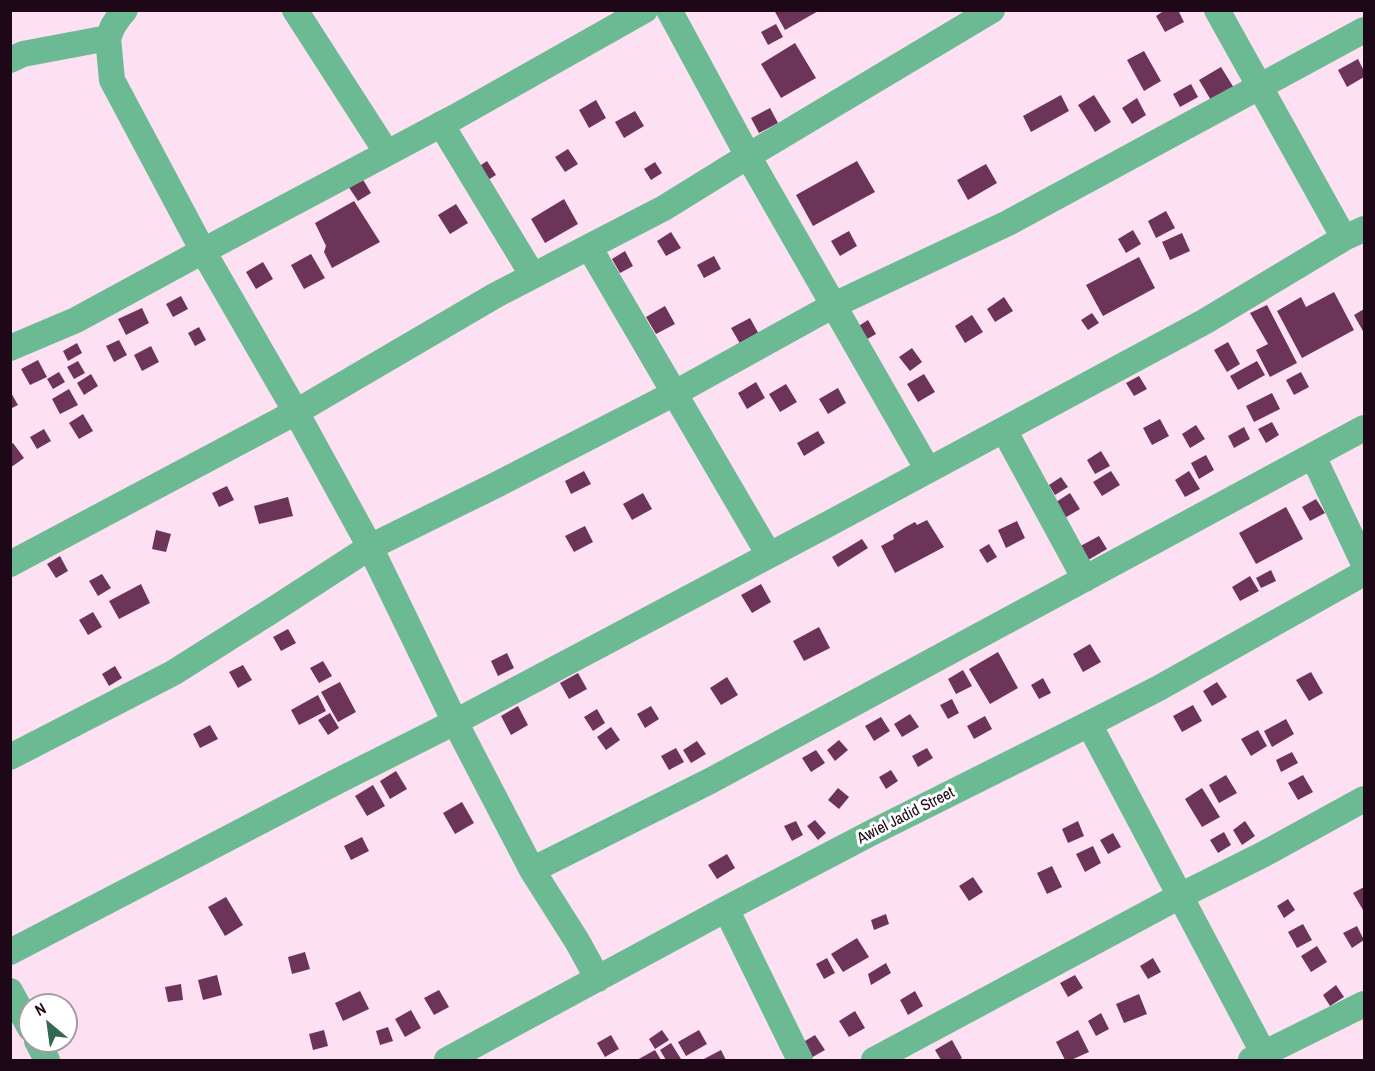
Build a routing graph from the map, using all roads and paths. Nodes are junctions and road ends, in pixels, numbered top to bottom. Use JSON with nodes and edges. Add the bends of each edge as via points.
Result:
{"nodes":[{"id":1,"x":125,"y":10,"type":"edge"},
{"id":2,"x":296,"y":10,"type":"edge"},
{"id":3,"x":645,"y":10,"type":"edge"},
{"id":4,"x":669,"y":10,"type":"edge"},
{"id":5,"x":992,"y":10,"type":"edge"},
{"id":6,"x":1217,"y":10,"type":"edge"},
{"id":7,"x":1365,"y":30,"type":"edge"},
{"id":8,"x":108,"y":38,"type":"junction"},
{"id":9,"x":10,"y":60,"type":"edge"},
{"id":10,"x":1260,"y":87,"type":"junction"},
{"id":11,"x":441,"y":124,"type":"junction"},
{"id":12,"x":387,"y":153,"type":"junction"},
{"id":13,"x":748,"y":156,"type":"junction"},
{"id":14,"x":1354,"y":233,"type":"edge"},
{"id":15,"x":589,"y":247,"type":"junction"},
{"id":16,"x":203,"y":251,"type":"junction"},
{"id":17,"x":533,"y":276,"type":"junction"},
{"id":18,"x":834,"y":305,"type":"junction"},
{"id":19,"x":10,"y":348,"type":"edge"},
{"id":20,"x":675,"y":393,"type":"junction"},
{"id":21,"x":296,"y":412,"type":"junction"},
{"id":22,"x":1365,"y":428,"type":"edge"},
{"id":23,"x":1004,"y":429,"type":"junction"},
{"id":24,"x":1313,"y":456,"type":"junction"},
{"id":25,"x":928,"y":470,"type":"junction"},
{"id":26,"x":370,"y":547,"type":"junction"},
{"id":27,"x":769,"y":555,"type":"junction"},
{"id":28,"x":10,"y":564,"type":"edge"},
{"id":29,"x":1365,"y":564,"type":"edge"},
{"id":30,"x":1365,"y":573,"type":"edge"},
{"id":31,"x":1085,"y":579,"type":"junction"},
{"id":32,"x":455,"y":722,"type":"junction"},
{"id":33,"x":1089,"y":724,"type":"junction"},
{"id":34,"x":10,"y":757,"type":"edge"},
{"id":35,"x":1365,"y":799,"type":"edge"},
{"id":36,"x":532,"y":870,"type":"junction"},
{"id":37,"x":1179,"y":896,"type":"junction"},
{"id":38,"x":726,"y":909,"type":"junction"},
{"id":39,"x":10,"y":952,"type":"edge"},
{"id":40,"x":598,"y":979,"type":"junction"},
{"id":41,"x":10,"y":991,"type":"edge"},
{"id":42,"x":1365,"y":1004,"type":"edge"},
{"id":43,"x":18,"y":1006,"type":"edge"},
{"id":44,"x":1261,"y":1058,"type":"edge"},
{"id":45,"x":447,"y":1060,"type":"edge"},
{"id":46,"x":800,"y":1060,"type":"edge"},
{"id":47,"x":874,"y":1060,"type":"edge"}],
"edges":[{"from":1,"to":8,"type":"street"},
{"from":2,"to":12,"type":"street"},
{"from":3,"to":11,"type":"street"},
{"from":4,"to":13,"type":"street"},
{"from":5,"to":13,"type":"street"},
{"from":6,"to":10,"type":"street"},
{"from":7,"to":10,"type":"street"},
{"from":8,"to":9,"type":"street","via":[[23,54]]},
{"from":8,"to":16,"type":"street","via":[[112,80]]},
{"from":10,"to":14,"type":"street"},
{"from":10,"to":18,"type":"street","via":[[1008,223]]},
{"from":11,"to":12,"type":"street"},
{"from":11,"to":17,"type":"street"},
{"from":12,"to":16,"type":"street"},
{"from":13,"to":15,"type":"street","via":[[664,208]]},
{"from":13,"to":18,"type":"street"},
{"from":14,"to":23,"type":"street","via":[[1204,322]]},
{"from":15,"to":17,"type":"street"},
{"from":15,"to":20,"type":"street"},
{"from":16,"to":19,"type":"street","via":[[76,320]]},
{"from":16,"to":21,"type":"street"},
{"from":17,"to":21,"type":"street"},
{"from":18,"to":20,"type":"street"},
{"from":18,"to":25,"type":"street"},
{"from":20,"to":26,"type":"street"},
{"from":20,"to":27,"type":"street"},
{"from":21,"to":26,"type":"street"},
{"from":21,"to":28,"type":"street"},
{"from":22,"to":24,"type":"street"},
{"from":23,"to":25,"type":"street"},
{"from":23,"to":31,"type":"street"},
{"from":24,"to":29,"type":"street"},
{"from":24,"to":31,"type":"street"},
{"from":25,"to":27,"type":"street"},
{"from":26,"to":32,"type":"street"},
{"from":26,"to":34,"type":"street","via":[[173,673]]},
{"from":27,"to":32,"type":"street"},
{"from":30,"to":33,"type":"street","name":"Awiel Jadid Street"},
{"from":31,"to":36,"type":"street","via":[[710,781]]},
{"from":32,"to":36,"type":"street"},
{"from":32,"to":39,"type":"street"},
{"from":33,"to":37,"type":"street"},
{"from":33,"to":38,"type":"street","name":"Awiel Jadid Street"},
{"from":35,"to":37,"type":"street"},
{"from":36,"to":40,"type":"street"},
{"from":37,"to":44,"type":"street"},
{"from":37,"to":47,"type":"street"},
{"from":38,"to":40,"type":"street","name":"Awiel Jadid Street"},
{"from":38,"to":46,"type":"street"},
{"from":40,"to":45,"type":"street","name":"Awiel Jadid Street"},
{"from":41,"to":43,"type":"street"},
{"from":42,"to":44,"type":"street"}]}
